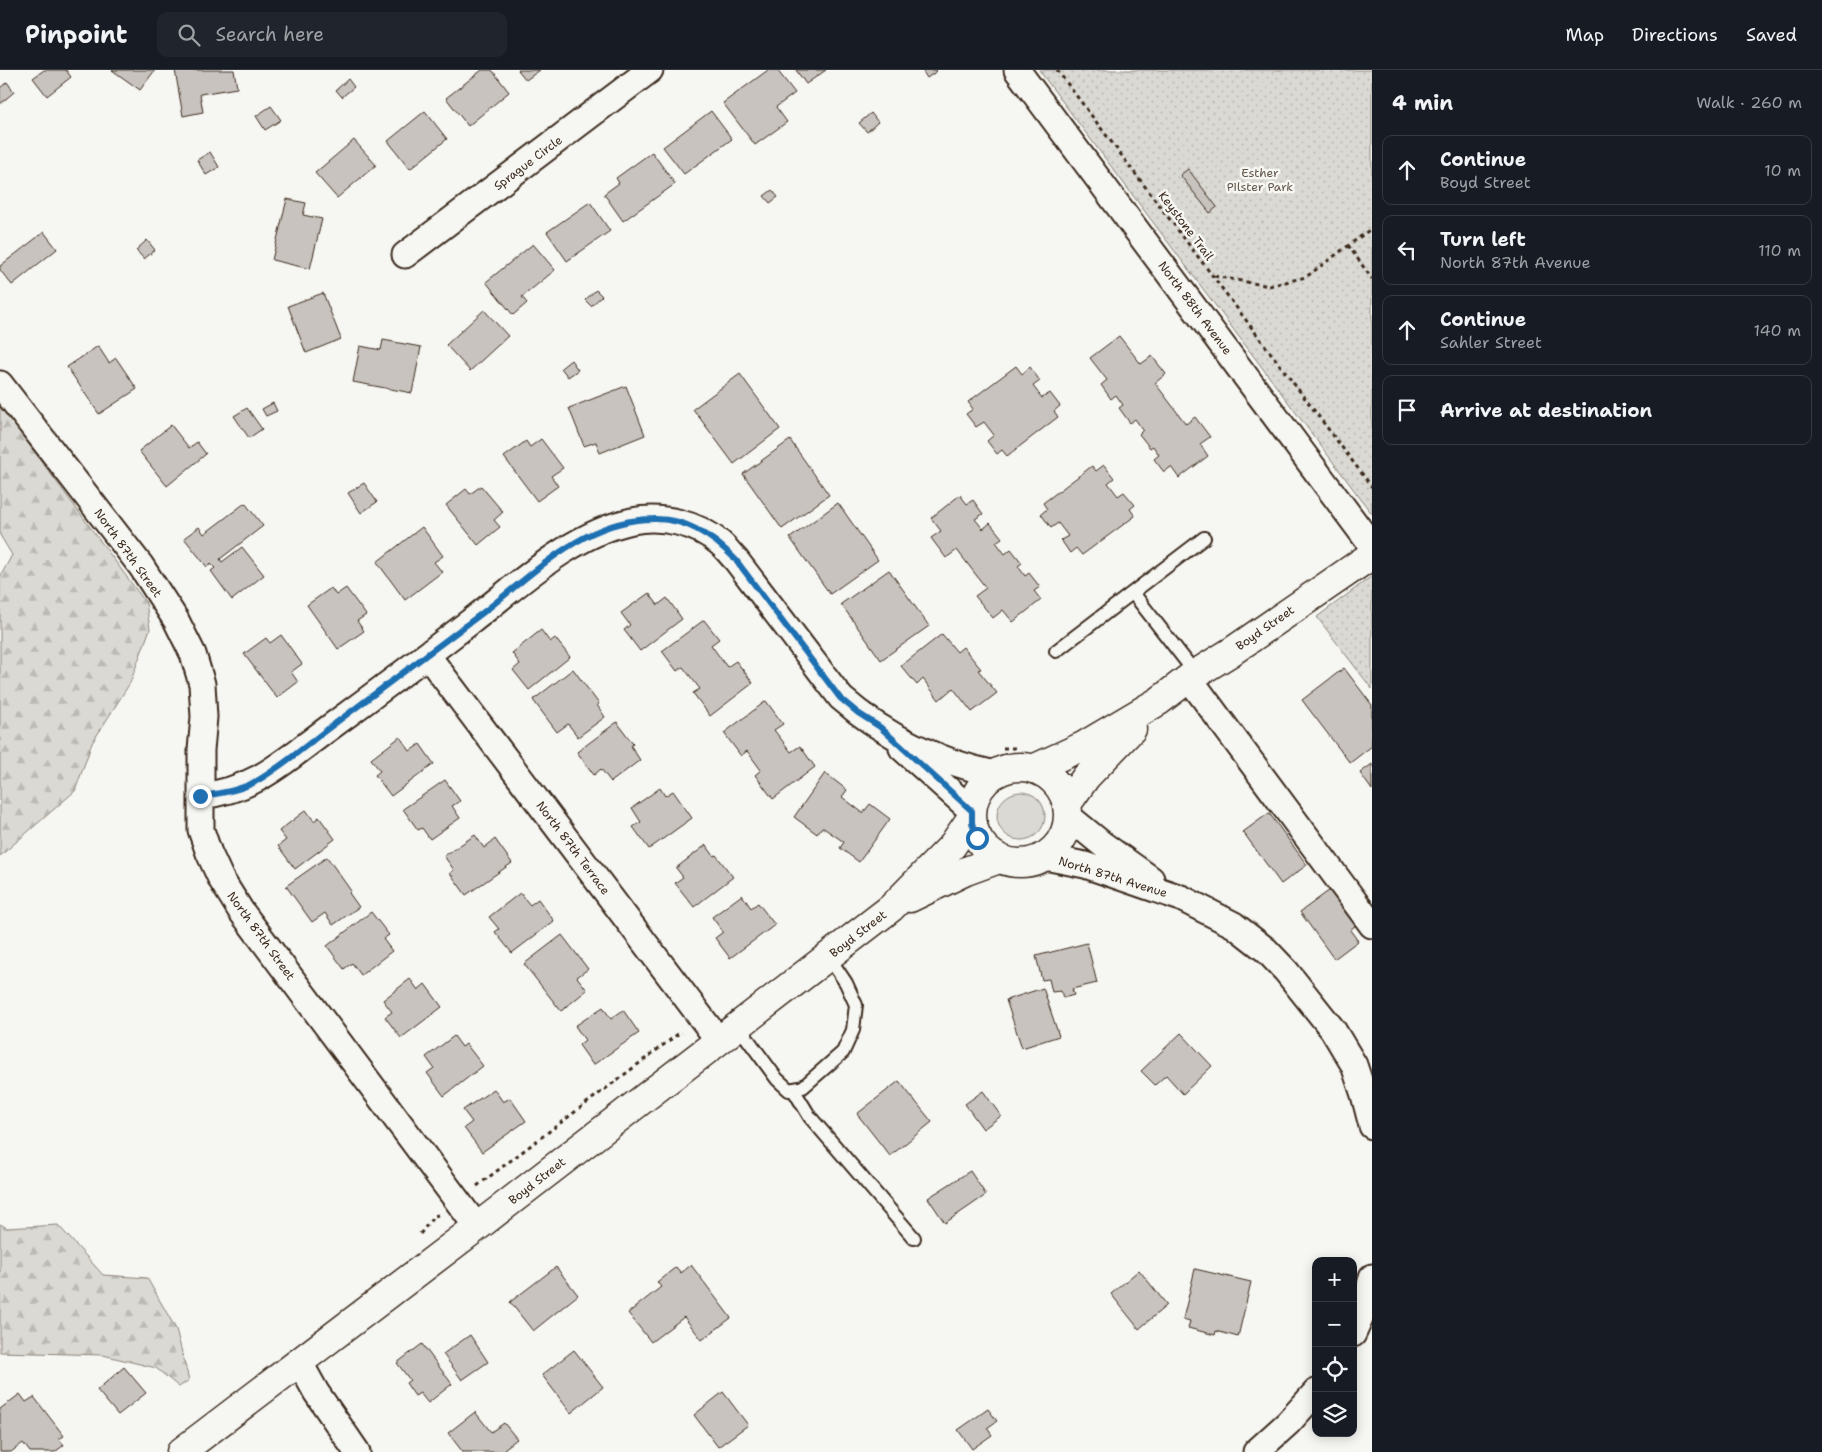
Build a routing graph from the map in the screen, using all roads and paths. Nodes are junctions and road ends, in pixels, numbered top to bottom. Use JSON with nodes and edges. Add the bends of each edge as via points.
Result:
{"nodes":[{"id":1,"x":650,"y":70,"type":"edge"},
{"id":2,"x":1017,"y":70,"type":"edge"},
{"id":3,"x":1057,"y":70,"type":"edge"},
{"id":4,"x":1372,"y":228,"type":"edge"},
{"id":5,"x":1348,"y":245,"type":"junction"},
{"id":6,"x":405,"y":255,"type":"dead end"},
{"id":7,"x":1213,"y":276,"type":"junction"},
{"id":8,"x":1372,"y":279,"type":"edge"},
{"id":9,"x":0,"y":384,"type":"edge"},
{"id":10,"x":1372,"y":487,"type":"edge"},
{"id":11,"x":1204,"y":538,"type":"dead end"},
{"id":12,"x":1372,"y":546,"type":"edge"},
{"id":13,"x":1372,"y":555,"type":"edge"},
{"id":14,"x":1133,"y":593,"type":"junction"},
{"id":15,"x":1056,"y":651,"type":"dead end"},
{"id":16,"x":427,"y":655,"type":"junction"},
{"id":17,"x":1193,"y":676,"type":"junction"},
{"id":18,"x":1159,"y":701,"type":"junction"},
{"id":19,"x":880,"y":727,"type":"junction"},
{"id":20,"x":1028,"y":758,"type":"junction"},
{"id":21,"x":996,"y":762,"type":"junction"},
{"id":22,"x":200,"y":796,"type":"junction"},
{"id":23,"x":1068,"y":810,"type":"junction"},
{"id":24,"x":972,"y":814,"type":"junction"},
{"id":25,"x":1045,"y":857,"type":"junction"},
{"id":26,"x":999,"y":860,"type":"junction"},
{"id":27,"x":1181,"y":898,"type":"junction"},
{"id":28,"x":891,"y":908,"type":"junction"},
{"id":29,"x":1372,"y":926,"type":"edge"},
{"id":30,"x":828,"y":956,"type":"junction"},
{"id":31,"x":720,"y":1030,"type":"junction"},
{"id":32,"x":793,"y":1089,"type":"junction"},
{"id":33,"x":1372,"y":1126,"type":"edge"},
{"id":34,"x":457,"y":1201,"type":"junction"},
{"id":35,"x":477,"y":1227,"type":"junction"},
{"id":36,"x":416,"y":1238,"type":"dead end"},
{"id":37,"x":914,"y":1238,"type":"dead end"},
{"id":38,"x":1372,"y":1277,"type":"edge"},
{"id":39,"x":1357,"y":1324,"type":"edge"},
{"id":40,"x":300,"y":1363,"type":"junction"},
{"id":41,"x":1312,"y":1396,"type":"edge"},
{"id":42,"x":1257,"y":1451,"type":"edge"},
{"id":43,"x":181,"y":1452,"type":"edge"},
{"id":44,"x":357,"y":1452,"type":"edge"}],
"edges":[{"from":1,"to":6,"type":"street","name":"Sprague Circle"},
{"from":2,"to":12,"type":"street","name":"North 88th Avenue"},
{"from":3,"to":7,"type":"path","name":"Keystone Trail"},
{"from":4,"to":5,"type":"path","name":"Keystone Trail"},
{"from":5,"to":7,"type":"path","name":"Keystone Trail","via":[[1306,277],[1269,286]]},
{"from":5,"to":8,"type":"path"},
{"from":7,"to":10,"type":"path"},
{"from":9,"to":22,"type":"street","name":"North 87th Street","via":[[141,566],[176,620],[193,654],[202,684],[204,717]]},
{"from":11,"to":14,"type":"lane"},
{"from":13,"to":17,"type":"street","name":"Boyd Street"},
{"from":14,"to":15,"type":"lane"},
{"from":14,"to":17,"type":"lane"},
{"from":16,"to":19,"type":"street","via":[[586,537],[633,520],[655,518],[679,522],[702,531],[719,543],[736,560],[840,698]]},
{"from":16,"to":22,"type":"street","via":[[255,782],[221,794]]},
{"from":16,"to":31,"type":"street","name":"North 87th Terrace"},
{"from":17,"to":18,"type":"street","name":"Boyd Street"},
{"from":17,"to":29,"type":"street"},
{"from":18,"to":20,"type":"street","name":"Boyd Street","via":[[1083,746]]},
{"from":18,"to":23,"type":"street","name":"Boyd Street","via":[[1086,777]]},
{"from":19,"to":21,"type":"street","via":[[926,752],[976,770]]},
{"from":19,"to":24,"type":"street"},
{"from":20,"to":21,"type":"path"},
{"from":20,"to":21,"type":"street","name":"Boyd Street","via":[[1018,767],[1002,770]]},
{"from":20,"to":23,"type":"street","via":[[1060,787]]},
{"from":21,"to":24,"type":"street","name":"Boyd Street","via":[[978,792]]},
{"from":22,"to":34,"type":"street","name":"North 87th Street","via":[[201,830],[209,853],[241,911]]},
{"from":23,"to":25,"type":"street","name":"Boyd Street","via":[[1065,833],[1057,847]]},
{"from":23,"to":27,"type":"street","name":"North 87th Avenue","via":[[1102,844]]},
{"from":24,"to":26,"type":"street","via":[[977,838]]},
{"from":24,"to":28,"type":"street","name":"Boyd Street","via":[[952,846]]},
{"from":25,"to":26,"type":"street","name":"Boyd Street","via":[[1031,863]]},
{"from":25,"to":27,"type":"street","name":"North 87th Avenue","via":[[1086,865]]},
{"from":26,"to":28,"type":"street","name":"Boyd Street","via":[[943,881]]},
{"from":27,"to":33,"type":"street","name":"North 87th Avenue","via":[[1234,925],[1286,971],[1333,1030],[1354,1066]]},
{"from":28,"to":30,"type":"street","name":"Boyd Street"},
{"from":30,"to":31,"type":"street","name":"Boyd Street"},
{"from":30,"to":32,"type":"lane","via":[[846,983],[856,1006],[853,1030],[842,1052],[803,1087]]},
{"from":31,"to":32,"type":"lane","via":[[789,1090]]},
{"from":31,"to":34,"type":"path","via":[[678,1034]]},
{"from":31,"to":35,"type":"street","name":"Boyd Street"},
{"from":32,"to":37,"type":"lane","via":[[810,1117]]},
{"from":34,"to":35,"type":"street","name":"North 87th Street"},
{"from":34,"to":36,"type":"path","via":[[434,1216]]},
{"from":35,"to":40,"type":"street","name":"Boyd Street"},
{"from":38,"to":39,"type":"street"},
{"from":40,"to":43,"type":"street","name":"Boyd Street"},
{"from":40,"to":44,"type":"street"},
{"from":41,"to":42,"type":"street"}]}
